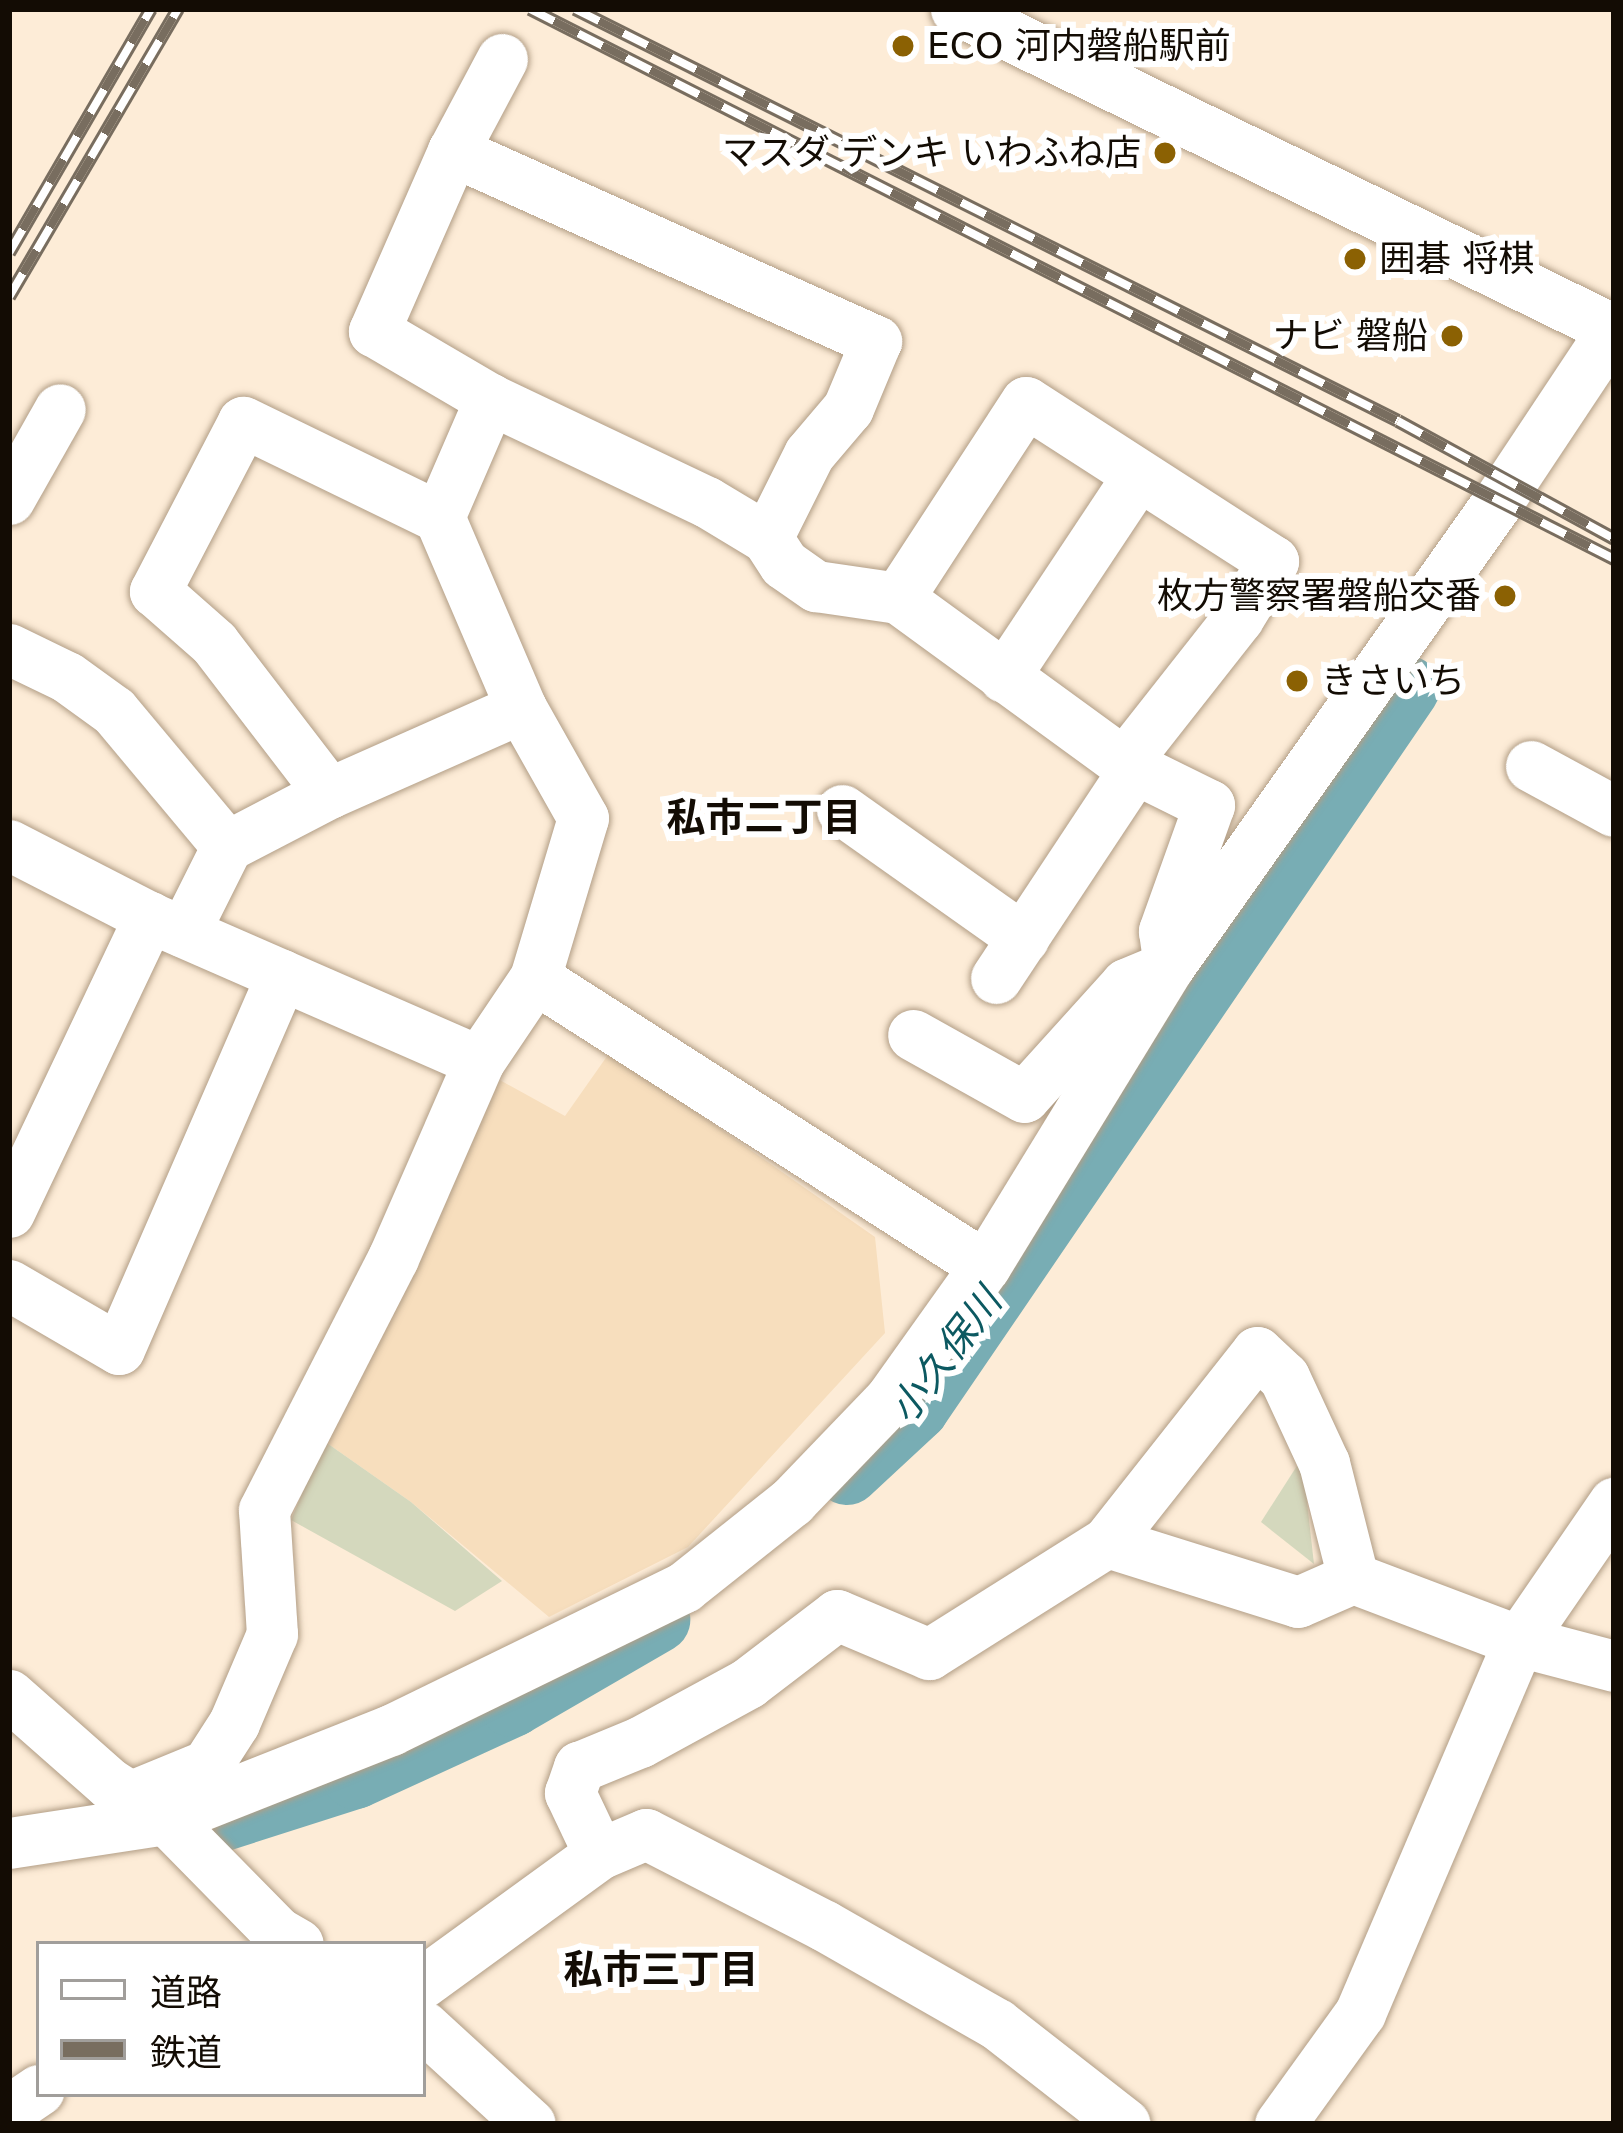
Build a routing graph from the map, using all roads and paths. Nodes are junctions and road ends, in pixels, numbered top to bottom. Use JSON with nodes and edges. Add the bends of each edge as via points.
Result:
{"nodes":[{"id":1,"x":956,"y":9,"type":"edge"},
{"id":2,"x":502,"y":59,"type":"dead end"},
{"id":3,"x":453,"y":151,"type":"junction"},
{"id":4,"x":1613,"y":328,"type":"edge"},
{"id":5,"x":490,"y":399,"type":"junction"},
{"id":6,"x":60,"y":409,"type":"dead end"},
{"id":7,"x":1138,"y":476,"type":"junction"},
{"id":8,"x":9,"y":499,"type":"edge"},
{"id":9,"x":439,"y":517,"type":"junction"},
{"id":10,"x":767,"y":538,"type":"junction"},
{"id":11,"x":898,"y":598,"type":"junction"},
{"id":12,"x":9,"y":649,"type":"edge"},
{"id":13,"x":1004,"y":676,"type":"junction"},
{"id":14,"x":521,"y":708,"type":"junction"},
{"id":15,"x":1130,"y":766,"type":"junction"},
{"id":16,"x":1531,"y":766,"type":"dead end"},
{"id":17,"x":329,"y":793,"type":"junction"},
{"id":18,"x":842,"y":810,"type":"dead end"},
{"id":19,"x":1614,"y":811,"type":"edge"},
{"id":20,"x":227,"y":846,"type":"junction"},
{"id":21,"x":12,"y":854,"type":"edge"},
{"id":22,"x":166,"y":924,"type":"junction"},
{"id":23,"x":1169,"y":966,"type":"junction"},
{"id":24,"x":282,"y":975,"type":"junction"},
{"id":25,"x":535,"y":978,"type":"junction"},
{"id":26,"x":941,"y":1036,"type":"dead end"},
{"id":27,"x":479,"y":1061,"type":"junction"},
{"id":28,"x":9,"y":1212,"type":"edge"},
{"id":29,"x":986,"y":1266,"type":"junction"},
{"id":30,"x":9,"y":1285,"type":"edge"},
{"id":31,"x":1614,"y":1503,"type":"edge"},
{"id":32,"x":1107,"y":1542,"type":"junction"},
{"id":33,"x":1353,"y":1578,"type":"junction"},
{"id":34,"x":1519,"y":1641,"type":"junction"},
{"id":35,"x":1614,"y":1666,"type":"edge"},
{"id":36,"x":9,"y":1695,"type":"edge"},
{"id":37,"x":148,"y":1808,"type":"junction"},
{"id":38,"x":9,"y":1843,"type":"edge"},
{"id":39,"x":599,"y":1854,"type":"junction"},
{"id":40,"x":278,"y":1940,"type":"edge"},
{"id":41,"x":426,"y":1980,"type":"edge"},
{"id":42,"x":426,"y":2029,"type":"edge"},
{"id":43,"x":36,"y":2092,"type":"edge"},
{"id":44,"x":9,"y":2110,"type":"edge"},
{"id":45,"x":530,"y":2124,"type":"edge"},
{"id":46,"x":1125,"y":2124,"type":"edge"},
{"id":47,"x":1280,"y":2124,"type":"edge"}],
"edges":[{"from":1,"to":4,"type":"street"},
{"from":2,"to":3,"type":"street"},
{"from":3,"to":5,"type":"street","via":[[374,331]]},
{"from":3,"to":10,"type":"street","via":[[876,340],[848,408],[809,454]]},
{"from":4,"to":23,"type":"street"},
{"from":5,"to":9,"type":"street"},
{"from":5,"to":10,"type":"street"},
{"from":6,"to":8,"type":"street"},
{"from":7,"to":11,"type":"street","via":[[1026,402]]},
{"from":7,"to":13,"type":"street"},
{"from":7,"to":15,"type":"street","via":[[1273,561]]},
{"from":9,"to":14,"type":"street"},
{"from":9,"to":17,"type":"street","via":[[243,422],[155,591],[214,643]]},
{"from":10,"to":11,"type":"street","via":[[784,564],[816,586]]},
{"from":11,"to":13,"type":"street"},
{"from":12,"to":20,"type":"street","via":[[113,711]]},
{"from":13,"to":15,"type":"street"},
{"from":14,"to":17,"type":"street"},
{"from":14,"to":25,"type":"street","via":[[583,818]]},
{"from":15,"to":18,"type":"street","via":[[1009,958]]},
{"from":15,"to":23,"type":"street","via":[[1208,806],[1164,931]]},
{"from":16,"to":19,"type":"street"},
{"from":17,"to":20,"type":"street"},
{"from":20,"to":22,"type":"street"},
{"from":21,"to":22,"type":"street"},
{"from":22,"to":24,"type":"street"},
{"from":22,"to":28,"type":"street"},
{"from":23,"to":26,"type":"street","via":[[1126,984],[1024,1096]]},
{"from":23,"to":29,"type":"street"},
{"from":24,"to":27,"type":"street"},
{"from":24,"to":30,"type":"street","via":[[119,1349]]},
{"from":25,"to":27,"type":"street"},
{"from":25,"to":29,"type":"street"},
{"from":27,"to":37,"type":"street","via":[[393,1258],[264,1510],[272,1634],[235,1723],[207,1765]]},
{"from":29,"to":37,"type":"street","via":[[890,1399],[792,1501],[683,1587],[391,1730]]},
{"from":31,"to":34,"type":"street"},
{"from":32,"to":33,"type":"street","via":[[1298,1602]]},
{"from":32,"to":33,"type":"street","via":[[1257,1352],[1284,1377],[1324,1463]]},
{"from":32,"to":39,"type":"street","via":[[929,1654],[836,1615],[748,1683],[579,1768],[570,1793]]},
{"from":33,"to":34,"type":"street"},
{"from":34,"to":35,"type":"street"},
{"from":34,"to":47,"type":"street","via":[[1360,2014]]},
{"from":36,"to":37,"type":"street"},
{"from":37,"to":38,"type":"street"},
{"from":37,"to":40,"type":"street"},
{"from":39,"to":41,"type":"street"},
{"from":39,"to":46,"type":"street","via":[[646,1834],[997,2024]]},
{"from":42,"to":45,"type":"street"},
{"from":43,"to":44,"type":"street"}]}
